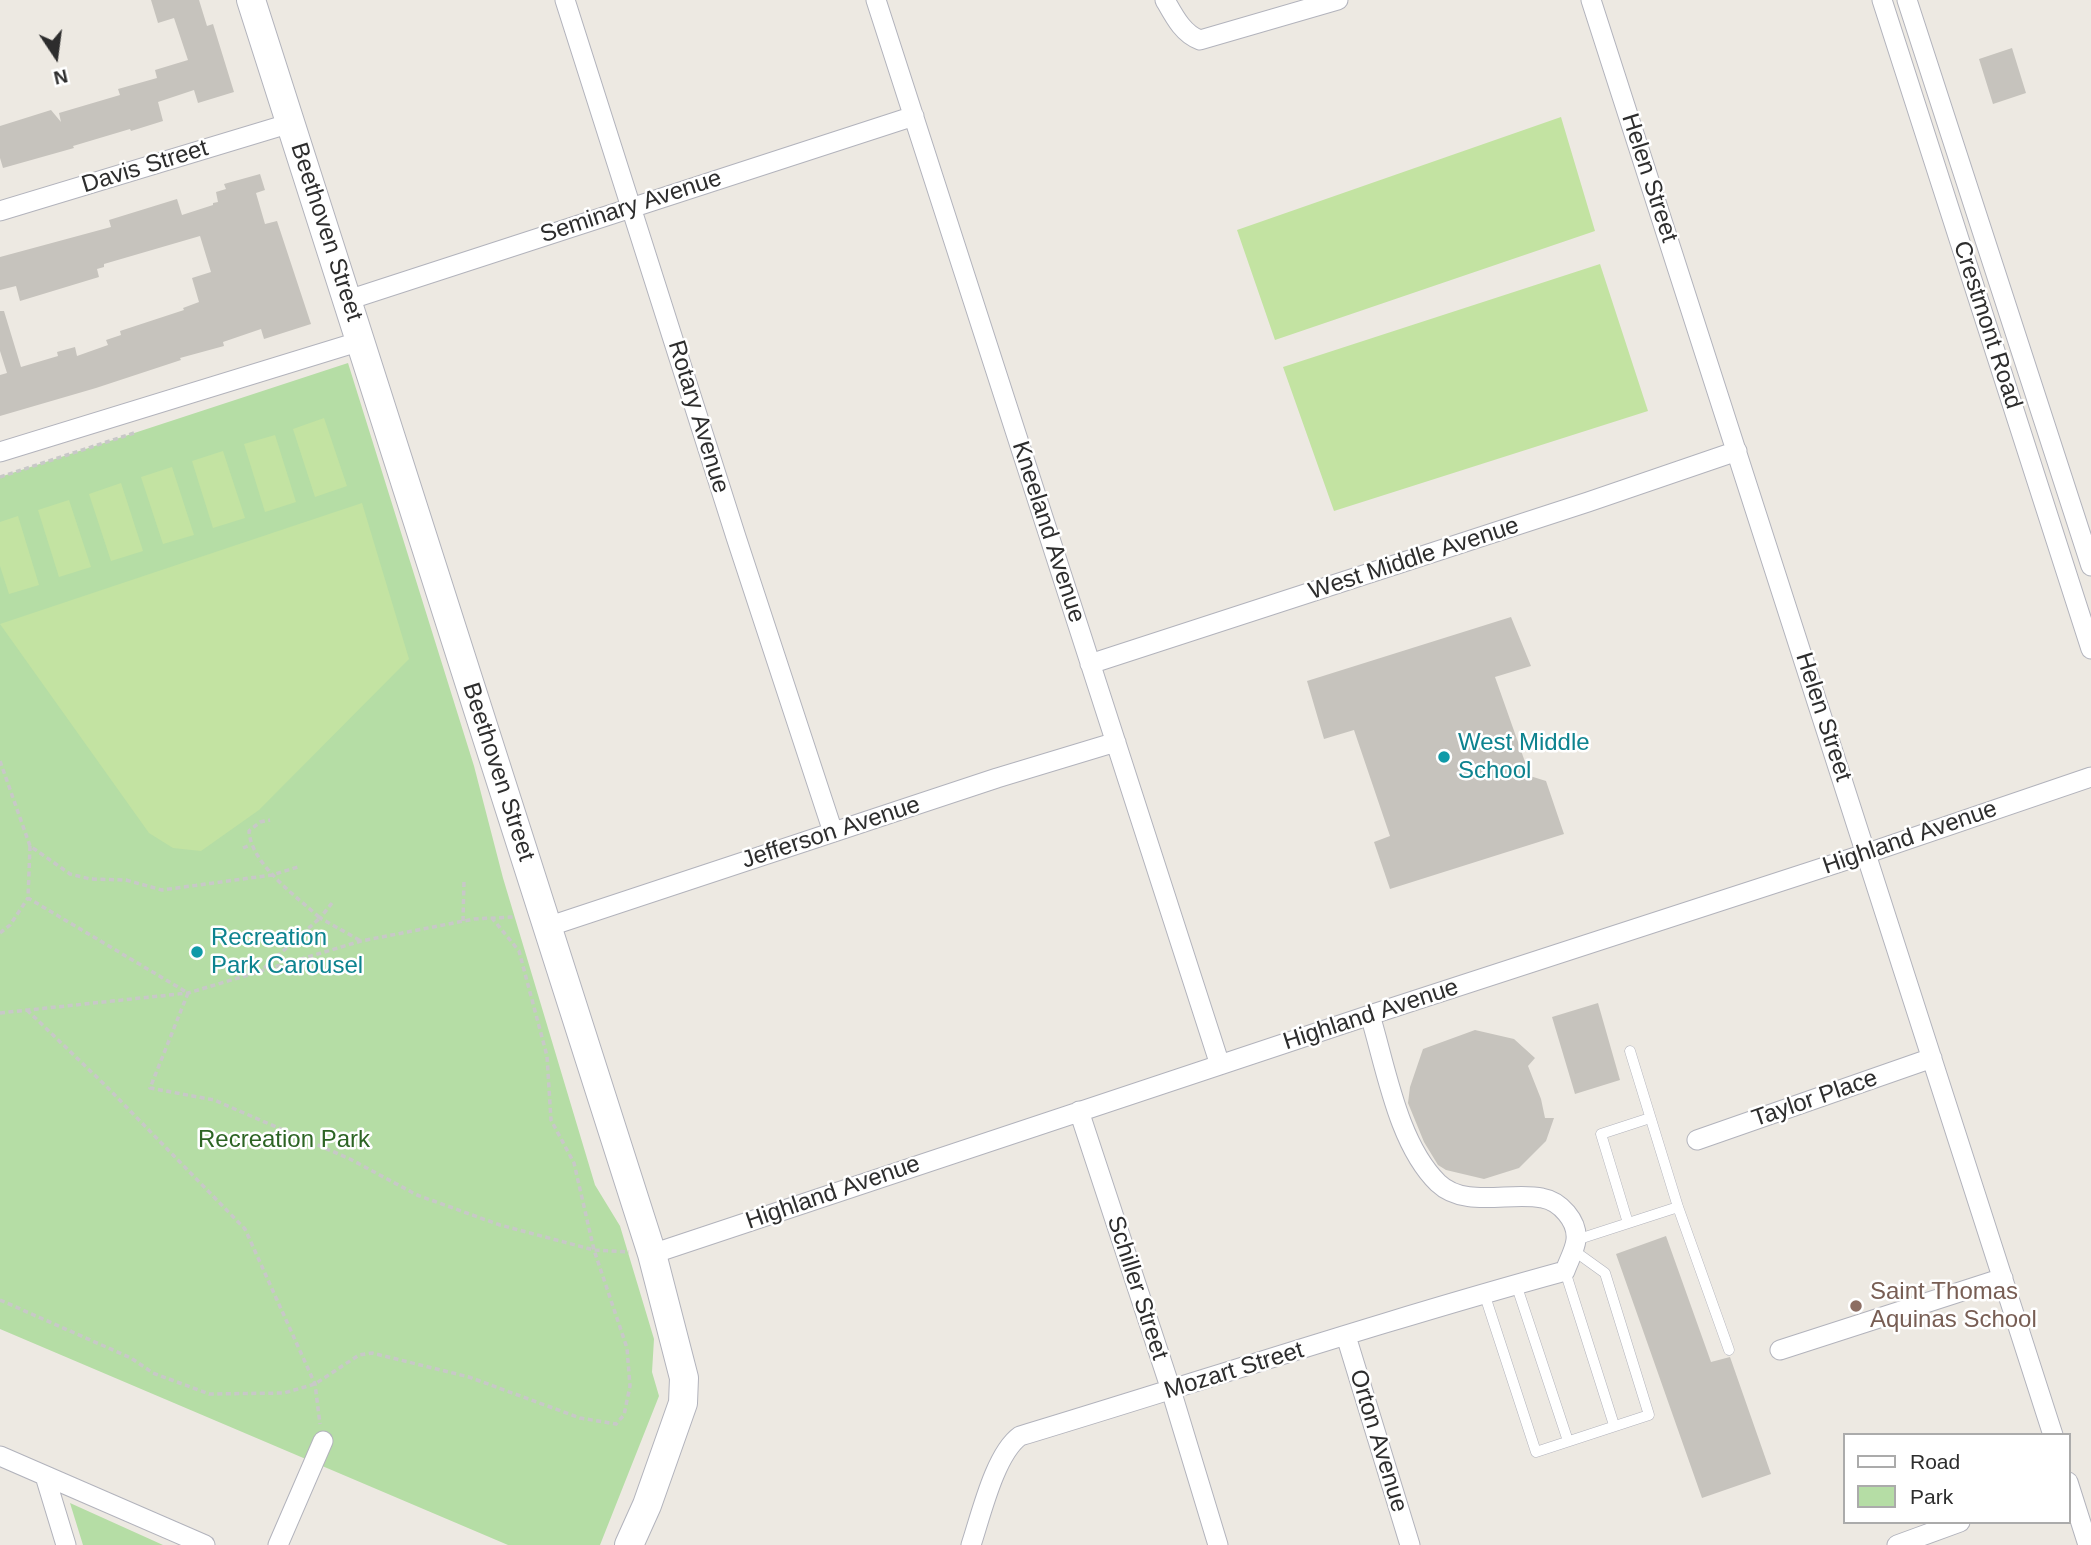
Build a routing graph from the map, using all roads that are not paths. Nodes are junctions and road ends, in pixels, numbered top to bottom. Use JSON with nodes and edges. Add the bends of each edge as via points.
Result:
{"nodes":[{"id":1,"x":251,"y":0,"type":"edge"},
{"id":2,"x":565,"y":0,"type":"edge"},
{"id":3,"x":876,"y":0,"type":"edge"},
{"id":4,"x":1166,"y":0,"type":"edge"},
{"id":5,"x":1338,"y":0,"type":"edge"},
{"id":6,"x":1591,"y":0,"type":"edge"},
{"id":7,"x":1882,"y":0,"type":"edge"},
{"id":8,"x":1908,"y":0,"type":"edge"},
{"id":9,"x":914,"y":116,"type":"junction"},
{"id":10,"x":291,"y":123,"type":"junction"},
{"id":11,"x":1962,"y":168,"type":"junction"},
{"id":12,"x":1938,"y":175,"type":"junction"},
{"id":13,"x":632,"y":207,"type":"junction"},
{"id":14,"x":0,"y":211,"type":"edge"},
{"id":15,"x":348,"y":300,"type":"junction"},
{"id":16,"x":361,"y":341,"type":"junction"},
{"id":17,"x":2053,"y":450,"type":"junction"},
{"id":18,"x":1737,"y":451,"type":"junction"},
{"id":19,"x":0,"y":452,"type":"edge"},
{"id":20,"x":2030,"y":458,"type":"junction"},
{"id":21,"x":2091,"y":566,"type":"edge"},
{"id":22,"x":2091,"y":649,"type":"edge"},
{"id":23,"x":1090,"y":664,"type":"junction"},
{"id":24,"x":1116,"y":742,"type":"junction"},
{"id":25,"x":2091,"y":777,"type":"edge"},
{"id":26,"x":833,"y":832,"type":"junction"},
{"id":27,"x":1868,"y":853,"type":"junction"},
{"id":28,"x":547,"y":927,"type":"junction"},
{"id":29,"x":1370,"y":1015,"type":"junction"},
{"id":30,"x":1630,"y":1051,"type":"dead end"},
{"id":31,"x":1932,"y":1058,"type":"junction"},
{"id":32,"x":1220,"y":1065,"type":"junction"},
{"id":33,"x":1079,"y":1111,"type":"junction"},
{"id":34,"x":1650,"y":1118,"type":"junction"},
{"id":35,"x":1698,"y":1140,"type":"dead end"},
{"id":36,"x":1678,"y":1207,"type":"junction"},
{"id":37,"x":1628,"y":1223,"type":"junction"},
{"id":38,"x":1575,"y":1244,"type":"junction"},
{"id":39,"x":652,"y":1254,"type":"junction"},
{"id":40,"x":1565,"y":1271,"type":"junction"},
{"id":41,"x":2003,"y":1278,"type":"junction"},
{"id":42,"x":1516,"y":1284,"type":"junction"},
{"id":43,"x":1484,"y":1293,"type":"junction"},
{"id":44,"x":1346,"y":1336,"type":"junction"},
{"id":45,"x":1729,"y":1350,"type":"dead end"},
{"id":46,"x":1780,"y":1350,"type":"dead end"},
{"id":47,"x":1171,"y":1390,"type":"junction"},
{"id":48,"x":1614,"y":1425,"type":"junction"},
{"id":49,"x":2052,"y":1433,"type":"edge"},
{"id":50,"x":323,"y":1441,"type":"road end"},
{"id":51,"x":1567,"y":1441,"type":"junction"},
{"id":52,"x":0,"y":1457,"type":"edge"},
{"id":53,"x":45,"y":1476,"type":"junction"},
{"id":54,"x":2070,"y":1489,"type":"edge"},
{"id":55,"x":1955,"y":1524,"type":"edge"},
{"id":56,"x":66,"y":1545,"type":"edge"},
{"id":57,"x":205,"y":1545,"type":"edge"},
{"id":58,"x":278,"y":1545,"type":"edge"},
{"id":59,"x":629,"y":1545,"type":"edge"},
{"id":60,"x":971,"y":1545,"type":"edge"},
{"id":61,"x":1218,"y":1545,"type":"edge"},
{"id":62,"x":1410,"y":1545,"type":"edge"},
{"id":63,"x":1897,"y":1545,"type":"edge"},
{"id":64,"x":2088,"y":1545,"type":"edge"}],
"edges":[{"from":1,"to":10,"type":"street","name":"Beethoven Street"},
{"from":2,"to":13,"type":"street","name":"Rotary Avenue"},
{"from":3,"to":9,"type":"street","name":"Kneeland Avenue"},
{"from":4,"to":5,"type":"street","via":[[1184,31],[1200,40]]},
{"from":6,"to":18,"type":"street","name":"Helen Street"},
{"from":7,"to":12,"type":"street","name":"Crestmont Road"},
{"from":8,"to":11,"type":"street","name":"Crestmont Road"},
{"from":9,"to":13,"type":"street","name":"Seminary Avenue"},
{"from":9,"to":23,"type":"street","name":"Kneeland Avenue"},
{"from":10,"to":14,"type":"street","name":"Davis Street"},
{"from":10,"to":15,"type":"street","name":"Beethoven Street"},
{"from":11,"to":12,"type":"street"},
{"from":11,"to":17,"type":"street","name":"Crestmont Road"},
{"from":12,"to":20,"type":"street","name":"Crestmont Road"},
{"from":13,"to":15,"type":"street","name":"Seminary Avenue"},
{"from":13,"to":26,"type":"street","name":"Rotary Avenue"},
{"from":15,"to":16,"type":"street","name":"Beethoven Street"},
{"from":16,"to":19,"type":"street"},
{"from":16,"to":28,"type":"street","name":"Beethoven Street"},
{"from":17,"to":20,"type":"street"},
{"from":17,"to":21,"type":"street","name":"Crestmont Road"},
{"from":18,"to":23,"type":"street","name":"West Middle Avenue"},
{"from":18,"to":27,"type":"street","name":"Helen Street"},
{"from":20,"to":22,"type":"street","name":"Crestmont Road"},
{"from":23,"to":24,"type":"street","name":"Kneeland Avenue"},
{"from":24,"to":26,"type":"street","name":"Jefferson Avenue"},
{"from":24,"to":32,"type":"street","name":"Kneeland Avenue"},
{"from":25,"to":27,"type":"street","name":"Highland Avenue"},
{"from":26,"to":28,"type":"street","name":"Jefferson Avenue"},
{"from":27,"to":29,"type":"street","name":"Highland Avenue"},
{"from":27,"to":31,"type":"street","name":"Helen Street"},
{"from":28,"to":39,"type":"street","name":"Beethoven Street"},
{"from":29,"to":32,"type":"street","name":"Highland Avenue"},
{"from":29,"to":38,"type":"street","via":[[1407,1140],[1440,1185],[1458,1195],[1543,1198],[1572,1219]]},
{"from":30,"to":34,"type":"lane"},
{"from":31,"to":35,"type":"street","name":"Taylor Place"},
{"from":31,"to":41,"type":"street","name":"Helen Street"},
{"from":32,"to":33,"type":"street","name":"Highland Avenue"},
{"from":33,"to":39,"type":"street","name":"Highland Avenue"},
{"from":33,"to":47,"type":"street","name":"Schiller Street"},
{"from":34,"to":36,"type":"lane"},
{"from":34,"to":37,"type":"lane","via":[[1601,1134]]},
{"from":36,"to":37,"type":"lane"},
{"from":36,"to":45,"type":"lane"},
{"from":37,"to":38,"type":"lane"},
{"from":38,"to":40,"type":"street"},
{"from":38,"to":48,"type":"lane","via":[[1605,1273],[1649,1415]]},
{"from":39,"to":59,"type":"street","name":"Beethoven Street","via":[[684,1378],[683,1403]]},
{"from":40,"to":42,"type":"street","name":"Mozart Street"},
{"from":40,"to":48,"type":"lane"},
{"from":41,"to":46,"type":"street"},
{"from":41,"to":49,"type":"street","name":"Helen Street"},
{"from":42,"to":43,"type":"street","name":"Mozart Street"},
{"from":42,"to":51,"type":"lane"},
{"from":43,"to":44,"type":"street","name":"Mozart Street"},
{"from":43,"to":51,"type":"lane","via":[[1536,1452]]},
{"from":44,"to":47,"type":"street","name":"Mozart Street"},
{"from":44,"to":62,"type":"street","name":"Orton Avenue"},
{"from":47,"to":60,"type":"street","name":"Mozart Street","via":[[1013,1441],[1002,1458]]},
{"from":47,"to":61,"type":"street","name":"Schiller Street"},
{"from":48,"to":51,"type":"lane"},
{"from":50,"to":58,"type":"street"},
{"from":52,"to":53,"type":"street"},
{"from":53,"to":56,"type":"street"},
{"from":53,"to":57,"type":"street"},
{"from":54,"to":64,"type":"street"},
{"from":55,"to":63,"type":"street"}]}
